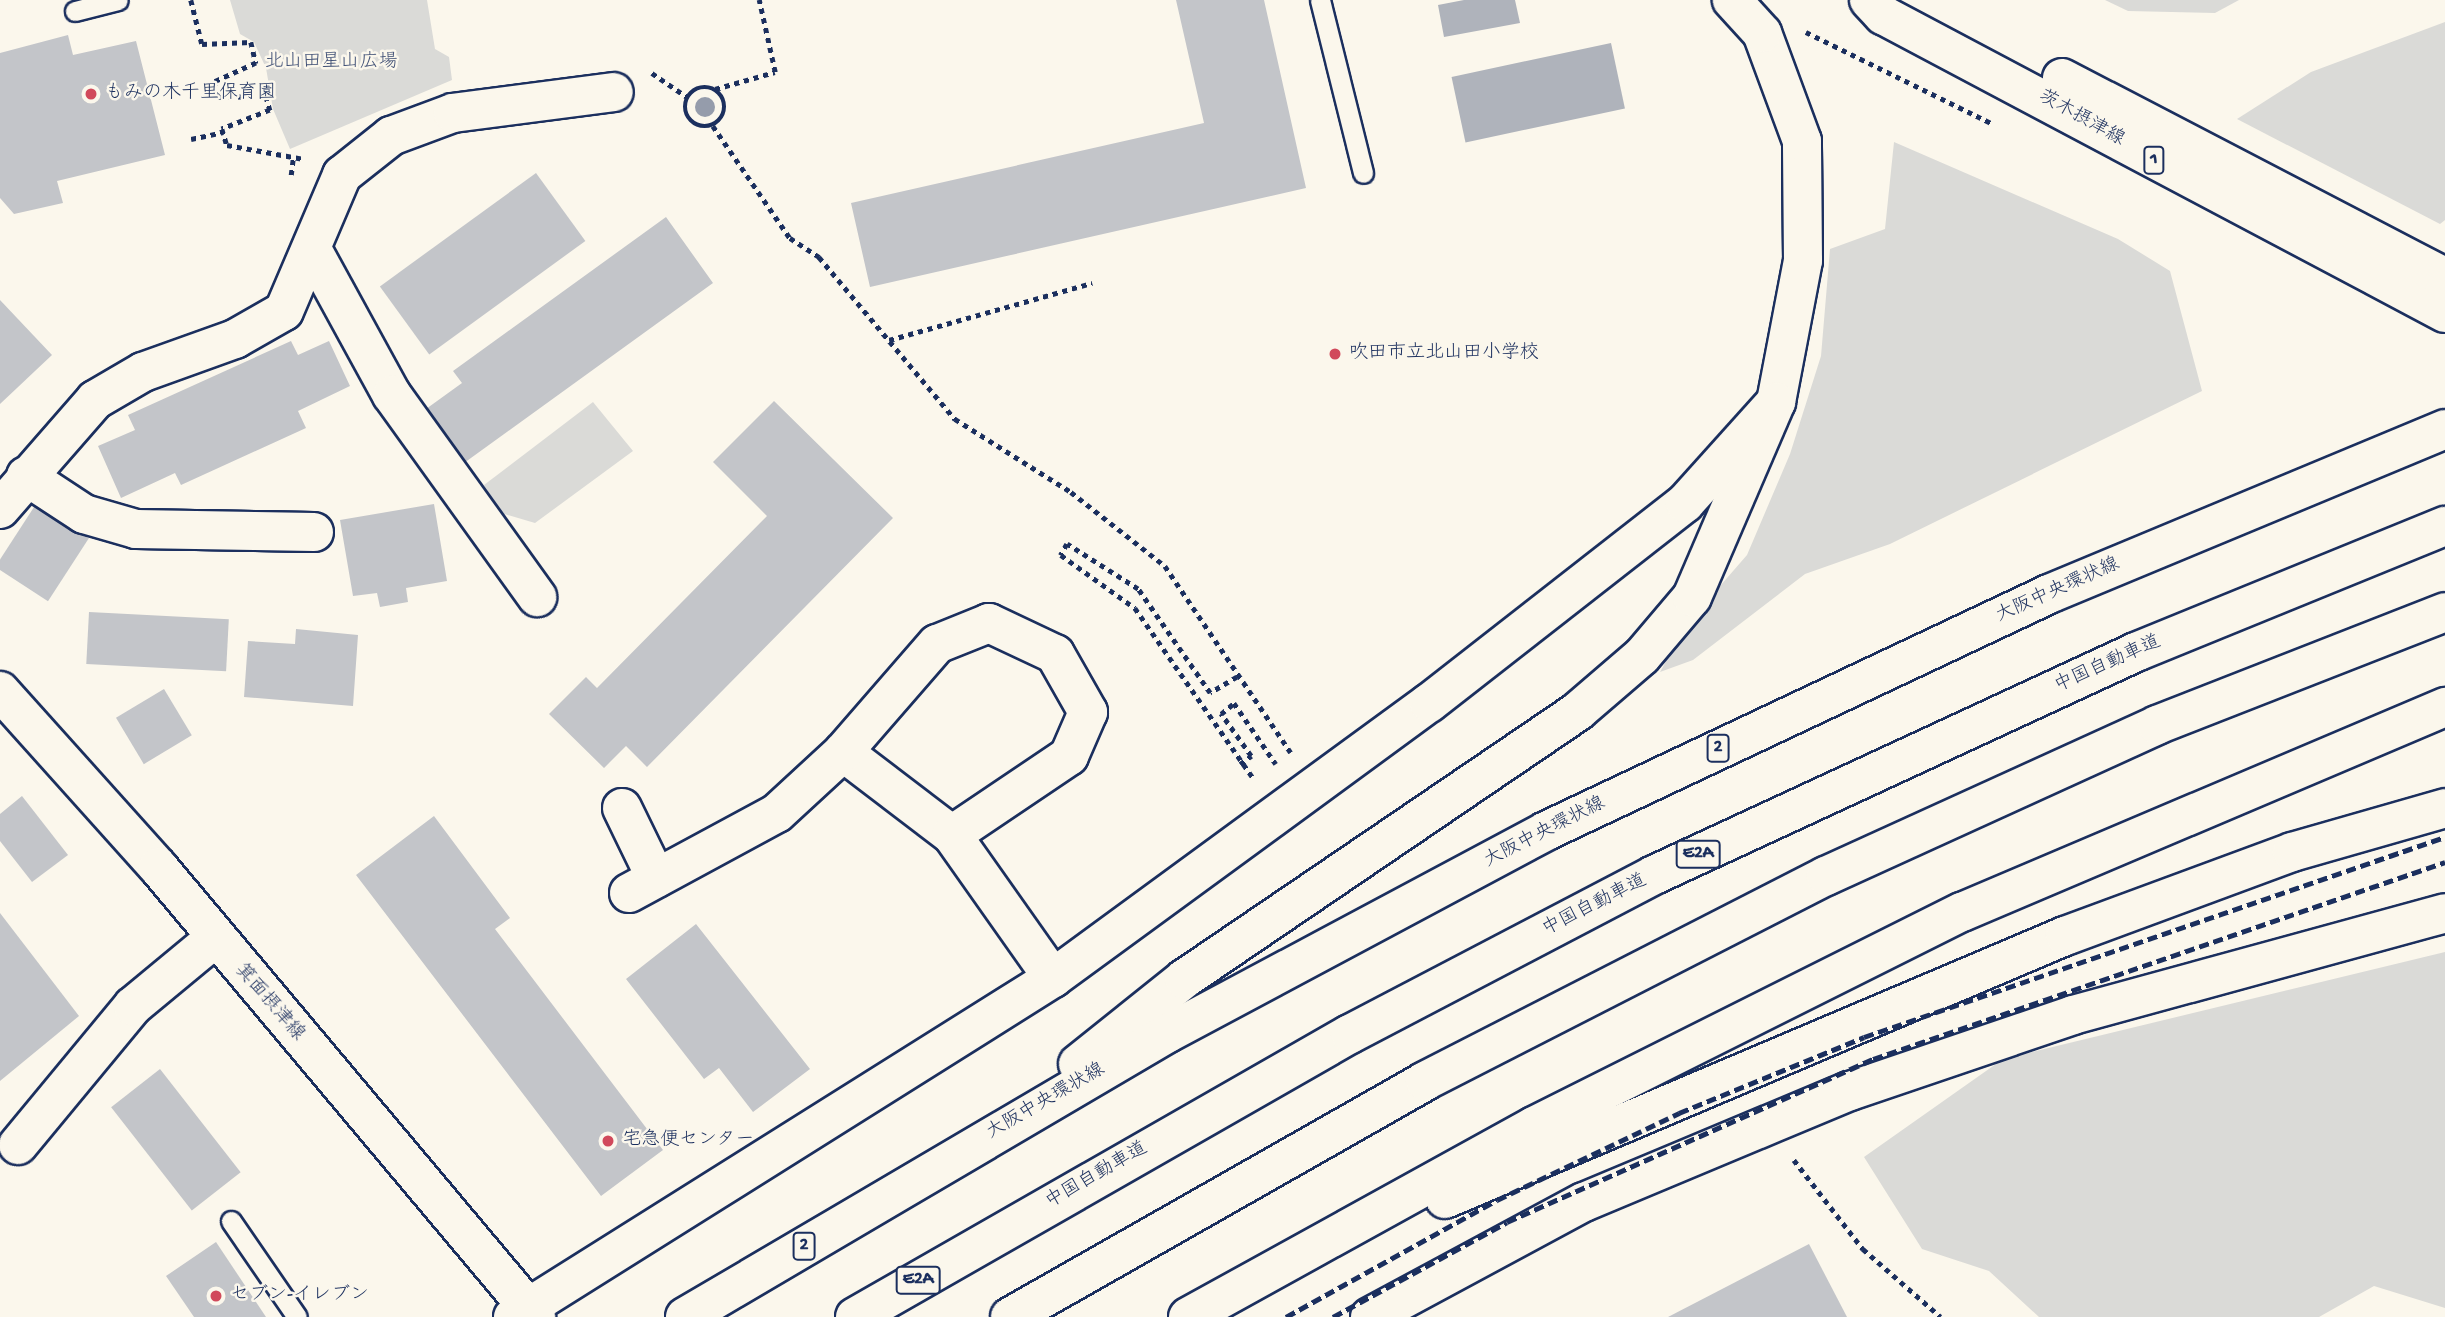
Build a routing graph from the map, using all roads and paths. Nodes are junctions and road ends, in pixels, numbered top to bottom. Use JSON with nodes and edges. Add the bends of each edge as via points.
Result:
{"nodes":[{"id":1,"x":118,"y":0,"type":"edge"},
{"id":2,"x":191,"y":0,"type":"edge"},
{"id":3,"x":759,"y":0,"type":"edge"},
{"id":4,"x":1321,"y":0,"type":"edge"},
{"id":5,"x":1732,"y":0,"type":"edge"},
{"id":6,"x":1869,"y":0,"type":"edge"},
{"id":7,"x":1902,"y":0,"type":"edge"},
{"id":8,"x":75,"y":11,"type":"dead end"},
{"id":9,"x":715,"y":89,"type":"junction"},
{"id":10,"x":614,"y":93,"type":"dead end"},
{"id":11,"x":713,"y":126,"type":"junction"},
{"id":12,"x":223,"y":132,"type":"junction"},
{"id":13,"x":191,"y":139,"type":"dead end"},
{"id":14,"x":282,"y":158,"type":"dead end"},
{"id":15,"x":293,"y":159,"type":"dead end"},
{"id":16,"x":1363,"y":173,"type":"dead end"},
{"id":17,"x":291,"y":175,"type":"dead end"},
{"id":18,"x":313,"y":251,"type":"junction"},
{"id":19,"x":2445,"y":277,"type":"edge"},
{"id":20,"x":1092,"y":283,"type":"dead end"},
{"id":21,"x":2445,"y":313,"type":"edge"},
{"id":22,"x":889,"y":340,"type":"junction"},
{"id":23,"x":1776,"y":402,"type":"junction"},
{"id":24,"x":2445,"y":429,"type":"edge"},
{"id":25,"x":26,"y":476,"type":"junction"},
{"id":26,"x":0,"y":509,"type":"edge"},
{"id":27,"x":2445,"y":526,"type":"edge"},
{"id":28,"x":314,"y":532,"type":"dead end"},
{"id":29,"x":537,"y":597,"type":"dead end"},
{"id":30,"x":2445,"y":612,"type":"edge"},
{"id":31,"x":1237,"y":677,"type":"junction"},
{"id":32,"x":0,"y":691,"type":"edge"},
{"id":33,"x":2445,"y":707,"type":"edge"},
{"id":34,"x":843,"y":752,"type":"junction"},
{"id":35,"x":1267,"y":752,"type":"dead end"},
{"id":36,"x":1293,"y":757,"type":"dead end"},
{"id":37,"x":1240,"y":764,"type":"junction"},
{"id":38,"x":1258,"y":784,"type":"dead end"},
{"id":39,"x":622,"y":808,"type":"dead end"},
{"id":40,"x":2445,"y":808,"type":"edge"},
{"id":41,"x":952,"y":835,"type":"junction"},
{"id":42,"x":2445,"y":913,"type":"edge"},
{"id":43,"x":214,"y":939,"type":"junction"},
{"id":44,"x":1053,"y":978,"type":"junction"},
{"id":45,"x":1016,"y":1118,"type":"junction"},
{"id":46,"x":18,"y":1145,"type":"dead end"},
{"id":47,"x":1791,"y":1156,"type":"dead end"},
{"id":48,"x":231,"y":1221,"type":"dead end"},
{"id":49,"x":1250,"y":1281,"type":"junction"},
{"id":50,"x":1025,"y":1308,"type":"edge"},
{"id":51,"x":526,"y":1314,"type":"edge"},
{"id":52,"x":297,"y":1317,"type":"edge"},
{"id":53,"x":685,"y":1317,"type":"edge"},
{"id":54,"x":855,"y":1317,"type":"edge"},
{"id":55,"x":1188,"y":1317,"type":"edge"},
{"id":56,"x":1370,"y":1317,"type":"edge"},
{"id":57,"x":1941,"y":1317,"type":"edge"}],
"edges":[{"from":1,"to":8,"type":"lane"},
{"from":2,"to":12,"type":"path","via":[[202,44],[251,42],[257,63],[214,82],[218,97],[266,96],[270,110]]},
{"from":3,"to":9,"type":"path","via":[[775,72]]},
{"from":4,"to":16,"type":"lane"},
{"from":5,"to":23,"type":"main road","via":[[1762,33],[1802,141],[1803,261]]},
{"from":6,"to":21,"type":"main road","name":"茨木摂津線","number":"1","via":[[1883,15]]},
{"from":7,"to":19,"type":"main road","name":"茨木摂津線","number":"1","via":[[1967,27]]},
{"from":9,"to":11,"type":"path","via":[[726,101]]},
{"from":9,"to":11,"type":"path","via":[[699,87],[687,97],[685,113],[695,125]]},
{"from":10,"to":18,"type":"main road","via":[[453,113],[391,136],[342,175]]},
{"from":11,"to":22,"type":"path","via":[[790,238],[819,257]]},
{"from":12,"to":13,"type":"path"},
{"from":12,"to":14,"type":"path","via":[[227,145]]},
{"from":15,"to":17,"type":"path"},
{"from":18,"to":25,"type":"main road","via":[[284,311],[235,339],[143,372],[95,400]]},
{"from":18,"to":29,"type":"main road","via":[[392,395]]},
{"from":20,"to":22,"type":"path"},
{"from":22,"to":31,"type":"path","via":[[955,419],[1071,492],[1165,566]]},
{"from":23,"to":44,"type":"main road","via":[[1685,503]]},
{"from":23,"to":45,"type":"main road","via":[[1708,570],[1673,620],[1613,683],[1137,1013]]},
{"from":24,"to":45,"type":"main road","name":"大阪中央環状線","number":"2","via":[[2049,594],[1812,702],[1431,891]]},
{"from":25,"to":26,"type":"main road"},
{"from":25,"to":28,"type":"main road","via":[[84,514],[136,529]]},
{"from":27,"to":54,"type":"main road","name":"中国自動車道","number":"E2A","via":[[2123,658],[1654,876],[1350,1034]]},
{"from":30,"to":50,"type":"main road","via":[[2157,725],[1826,876],[1425,1081]]},
{"from":31,"to":36,"type":"path"},
{"from":31,"to":37,"type":"path","via":[[1210,693],[1138,589],[1067,544],[1061,555],[1130,602]]},
{"from":32,"to":43,"type":"main road","name":"箕面摂津線"},
{"from":33,"to":49,"type":"main road","via":[[1962,912],[1534,1126]]},
{"from":34,"to":39,"type":"main road","via":[[777,813],[642,886]]},
{"from":34,"to":41,"type":"main road"},
{"from":34,"to":41,"type":"main road","via":[[937,644],[989,623],[1055,654],[1088,712],[1069,756]]},
{"from":35,"to":37,"type":"path","via":[[1234,703],[1221,714],[1251,756]]},
{"from":37,"to":38,"type":"path"},
{"from":40,"to":49,"type":"main road","via":[[2292,852],[2065,936]]},
{"from":41,"to":44,"type":"main road"},
{"from":42,"to":56,"type":"main road","via":[[2087,1012],[1863,1086],[1584,1202]]},
{"from":43,"to":46,"type":"main road","via":[[133,1006]]},
{"from":43,"to":51,"type":"main road","name":"箕面摂津線"},
{"from":44,"to":51,"type":"main road"},
{"from":45,"to":53,"type":"main road","name":"大阪中央環状線","number":"2"},
{"from":47,"to":57,"type":"path","via":[[1863,1249]]},
{"from":48,"to":52,"type":"lane"},
{"from":49,"to":55,"type":"main road"}]}
